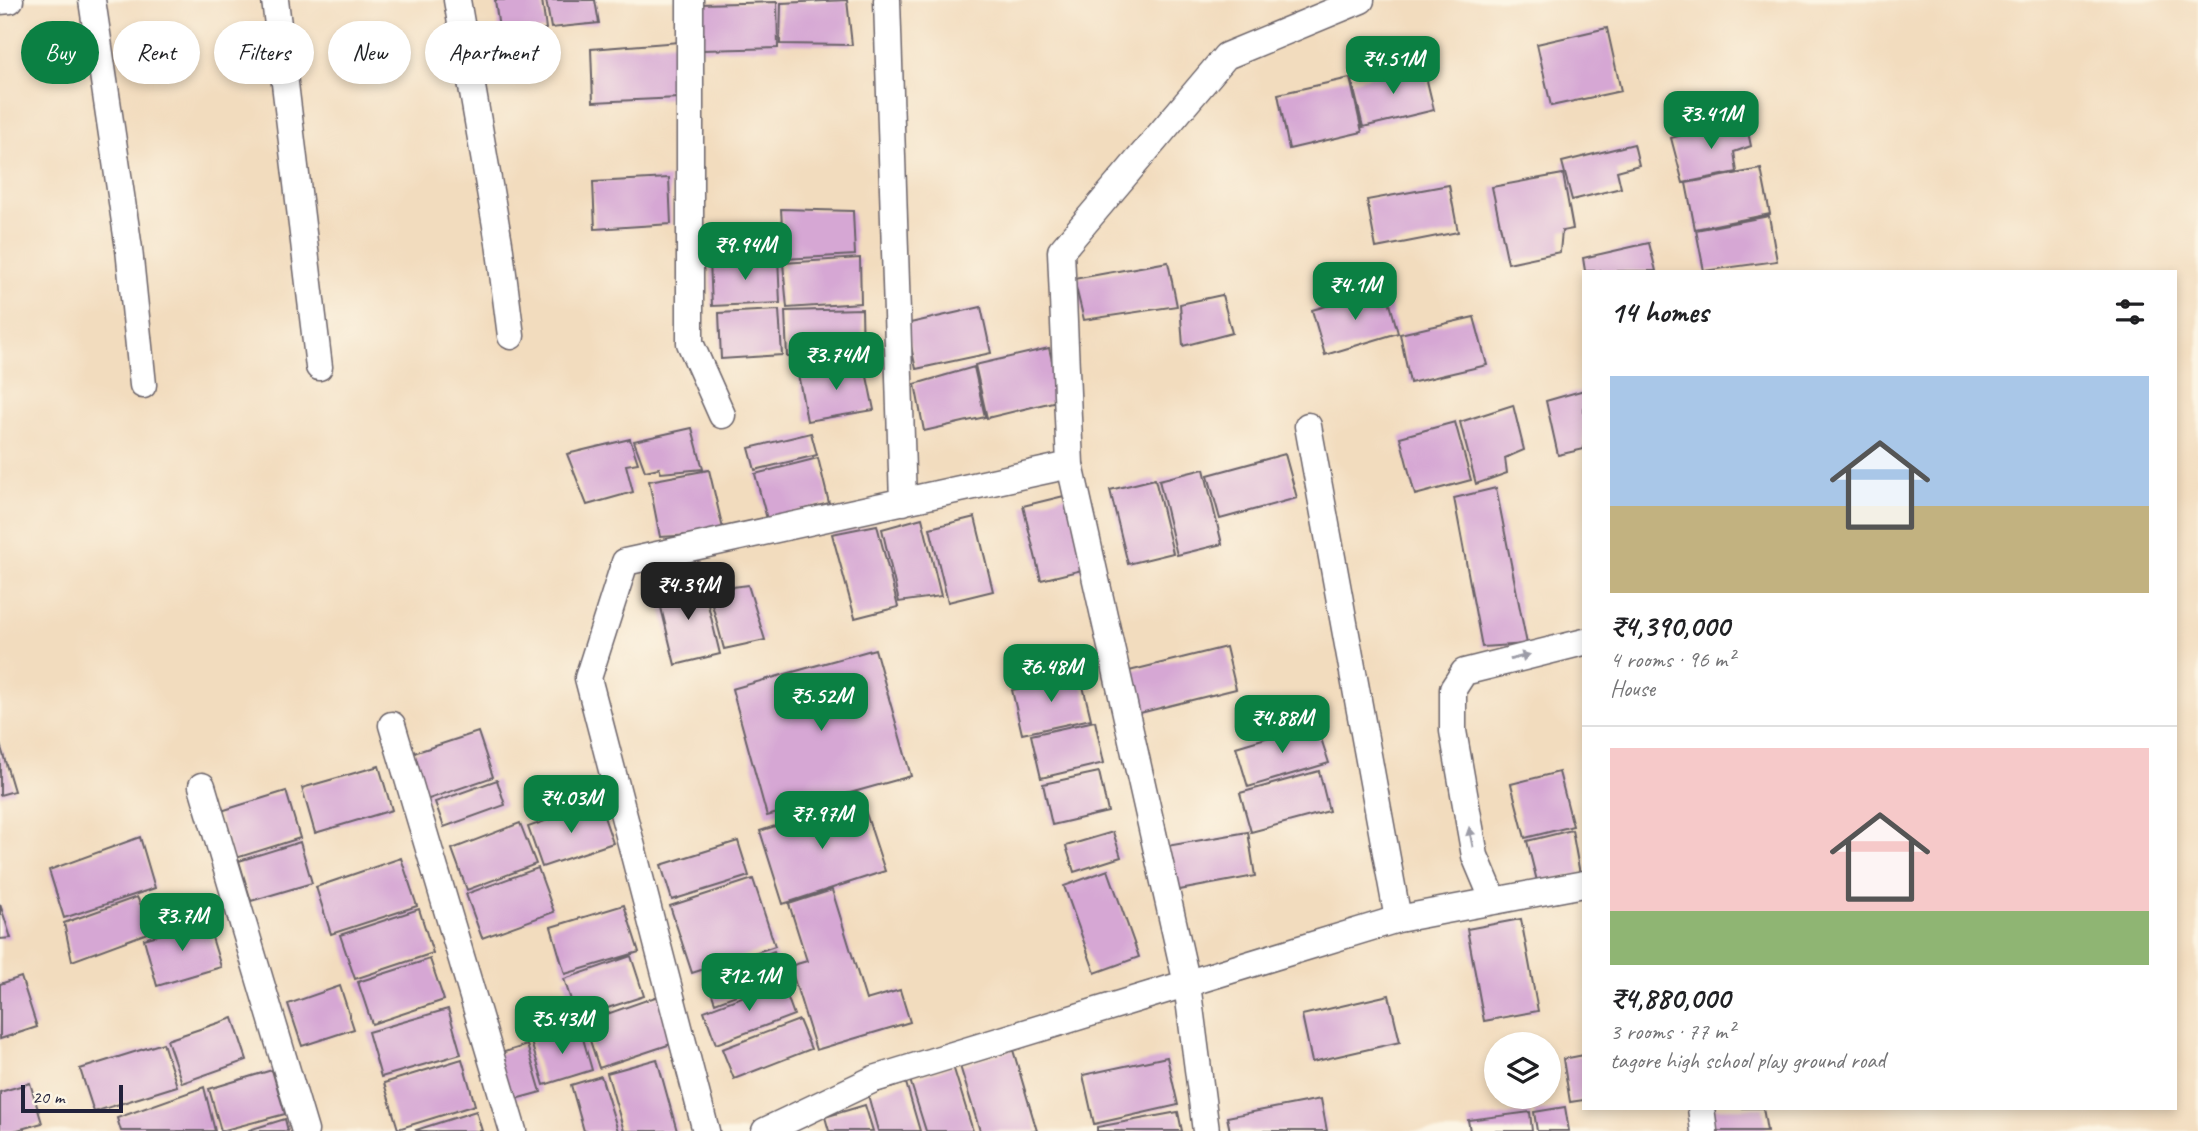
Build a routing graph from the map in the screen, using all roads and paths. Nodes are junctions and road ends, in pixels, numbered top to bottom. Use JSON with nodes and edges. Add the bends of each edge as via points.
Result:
{"nodes":[{"id":1,"x":10,"y":0,"type":"edge"},
{"id":2,"x":92,"y":0,"type":"edge"},
{"id":3,"x":275,"y":0,"type":"edge"},
{"id":4,"x":457,"y":0,"type":"edge"},
{"id":5,"x":690,"y":0,"type":"edge"},
{"id":6,"x":887,"y":0,"type":"edge"},
{"id":7,"x":1361,"y":0,"type":"edge"},
{"id":8,"x":0,"y":1,"type":"edge"},
{"id":9,"x":511,"y":336,"type":"dead end"},
{"id":10,"x":319,"y":368,"type":"dead end"},
{"id":11,"x":143,"y":385,"type":"dead end"},
{"id":12,"x":722,"y":415,"type":"dead end"},
{"id":13,"x":1308,"y":426,"type":"dead end"},
{"id":14,"x":1070,"y":466,"type":"junction"},
{"id":15,"x":903,"y":502,"type":"junction"},
{"id":16,"x":1582,"y":642,"type":"edge"},
{"id":17,"x":392,"y":725,"type":"dead end"},
{"id":18,"x":202,"y":786,"type":"dead end"},
{"id":19,"x":1582,"y":884,"type":"edge"},
{"id":20,"x":1494,"y":901,"type":"junction"},
{"id":21,"x":1398,"y":919,"type":"junction"},
{"id":22,"x":1187,"y":984,"type":"junction"},
{"id":23,"x":1701,"y":1110,"type":"edge"},
{"id":24,"x":305,"y":1131,"type":"edge"},
{"id":25,"x":513,"y":1131,"type":"edge"},
{"id":26,"x":706,"y":1131,"type":"edge"},
{"id":27,"x":765,"y":1131,"type":"edge"},
{"id":28,"x":1206,"y":1131,"type":"edge"},
{"id":29,"x":1704,"y":1131,"type":"edge"}],
"edges":[{"from":1,"to":8,"type":"street"},
{"from":2,"to":11,"type":"street","via":[[129,249]]},
{"from":3,"to":10,"type":"street"},
{"from":4,"to":9,"type":"street"},
{"from":5,"to":12,"type":"street","via":[[690,343]]},
{"from":6,"to":15,"type":"street"},
{"from":7,"to":14,"type":"street","via":[[1226,56],[1060,251]]},
{"from":13,"to":21,"type":"street"},
{"from":14,"to":15,"type":"street"},
{"from":14,"to":22,"type":"street"},
{"from":15,"to":26,"type":"street","via":[[625,562],[592,665],[588,678]]},
{"from":20,"to":16,"type":"street","one_way":true,"via":[[1475,856],[1464,801],[1453,731],[1453,689],[1464,672]]},
{"from":17,"to":25,"type":"street"},
{"from":18,"to":24,"type":"street"},
{"from":19,"to":20,"type":"street"},
{"from":20,"to":21,"type":"street"},
{"from":21,"to":22,"type":"street"},
{"from":22,"to":27,"type":"street","via":[[874,1079]]},
{"from":22,"to":28,"type":"street"},
{"from":23,"to":29,"type":"street"}]}
